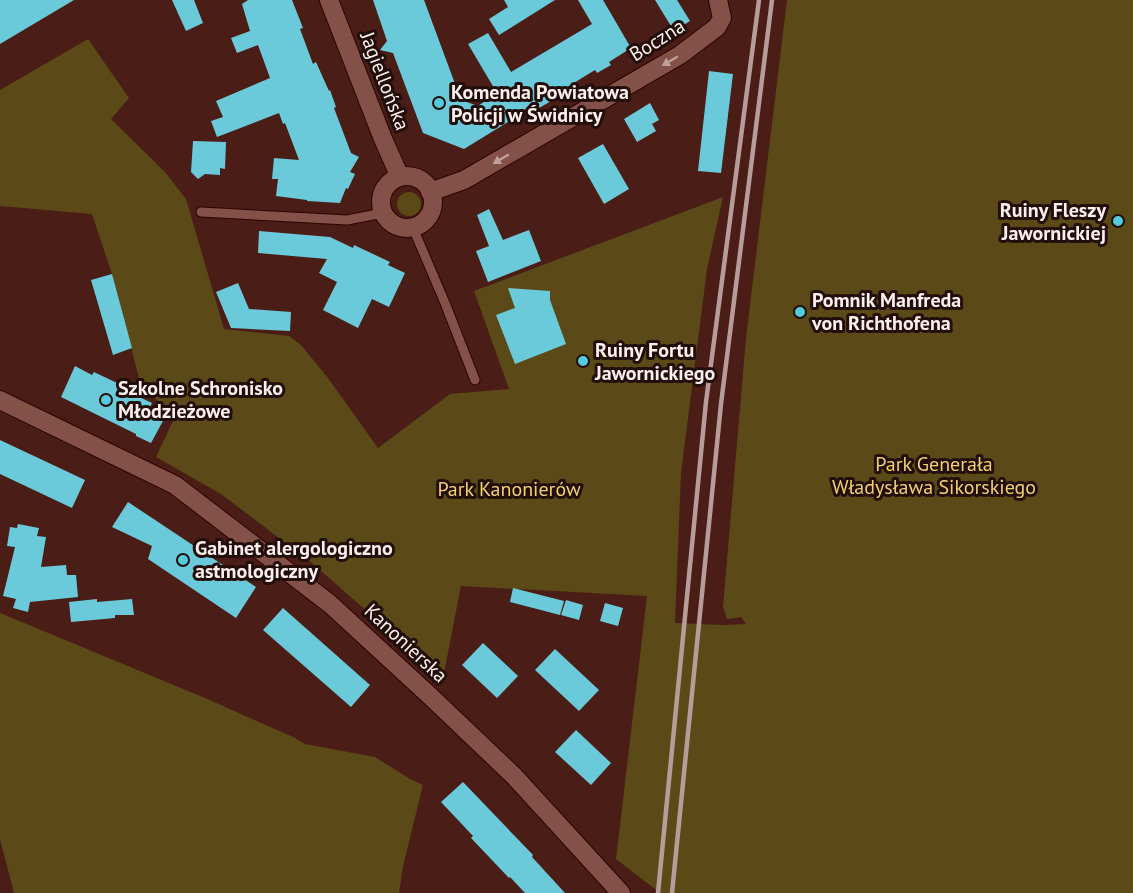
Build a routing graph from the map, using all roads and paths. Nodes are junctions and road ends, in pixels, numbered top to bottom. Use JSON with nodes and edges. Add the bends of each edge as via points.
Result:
{"nodes":[{"id":1,"x":329,"y":0,"type":"edge"},
{"id":2,"x":718,"y":0,"type":"edge"},
{"id":3,"x":400,"y":177,"type":"junction"},
{"id":4,"x":430,"y":192,"type":"junction"},
{"id":5,"x":201,"y":212,"type":"dead end"},
{"id":6,"x":383,"y":213,"type":"junction"},
{"id":7,"x":413,"y":228,"type":"junction"},
{"id":8,"x":475,"y":380,"type":"dead end"},
{"id":9,"x":0,"y":400,"type":"edge"},
{"id":10,"x":621,"y":893,"type":"edge"}],
"edges":[{"from":1,"to":3,"type":"street","name":"Jagiellońska"},
{"from":2,"to":4,"type":"street","name":"Boczna","one_way":true,"via":[[722,18],[717,27],[680,55],[464,180]]},
{"from":3,"to":4,"type":"street","via":[[418,179]]},
{"from":3,"to":6,"type":"street","via":[[382,195]]},
{"from":4,"to":7,"type":"street","via":[[432,210],[428,218]]},
{"from":5,"to":6,"type":"lane","via":[[347,220]]},
{"from":6,"to":7,"type":"street","via":[[395,226]]},
{"from":7,"to":8,"type":"lane"},
{"from":9,"to":10,"type":"street","name":"Kanonierska","via":[[175,485],[330,604],[514,776]]}]}
